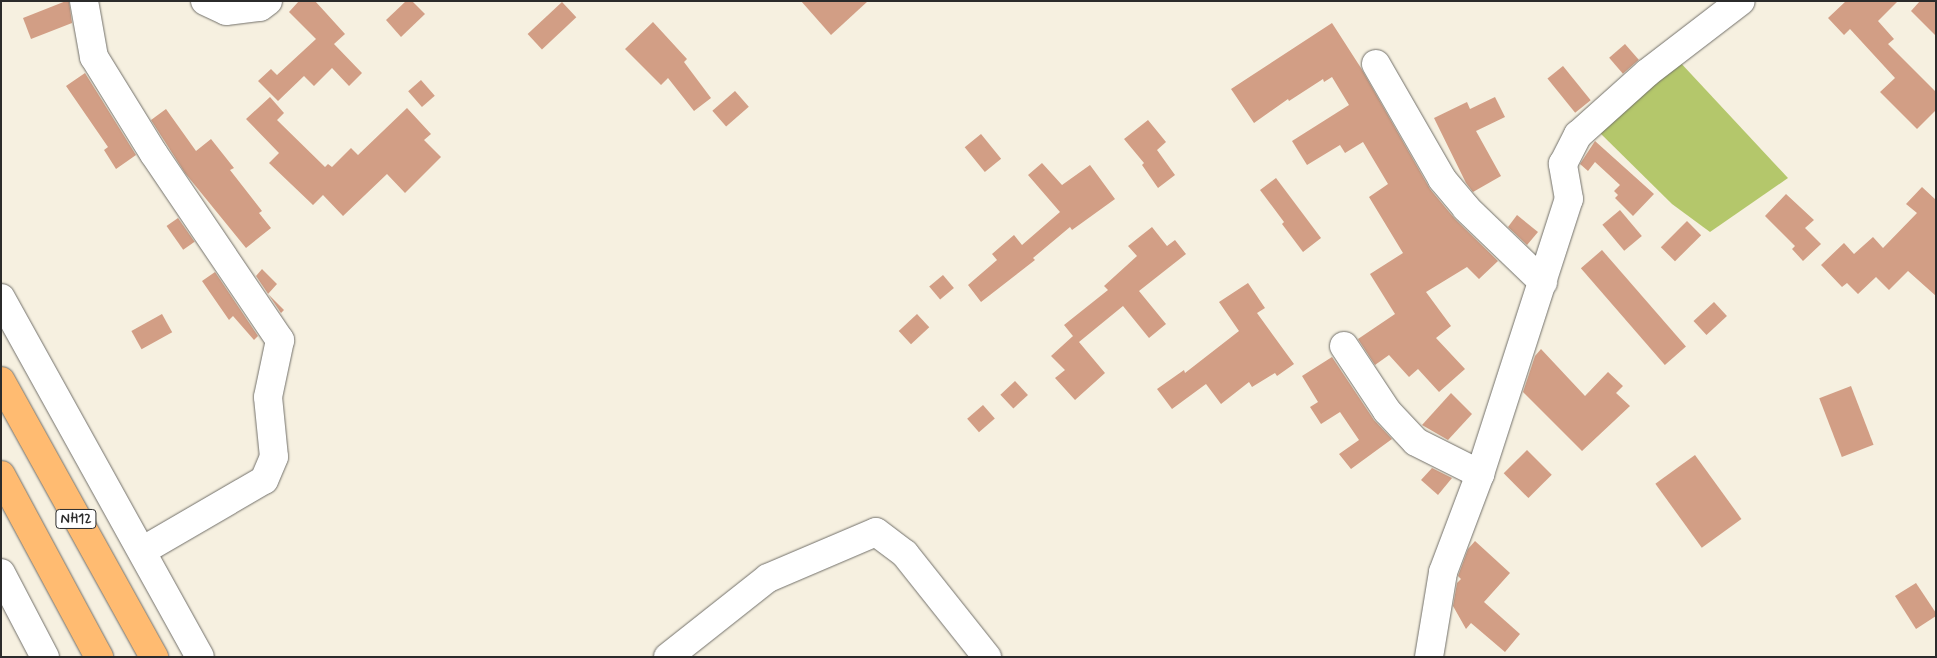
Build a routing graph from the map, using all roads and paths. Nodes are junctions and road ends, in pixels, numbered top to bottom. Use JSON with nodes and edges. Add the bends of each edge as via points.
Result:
{"nodes":[{"id":1,"x":84,"y":1,"type":"edge"},
{"id":2,"x":205,"y":1,"type":"edge"},
{"id":3,"x":268,"y":1,"type":"edge"},
{"id":4,"x":1741,"y":1,"type":"edge"},
{"id":5,"x":1376,"y":64,"type":"dead end"},
{"id":6,"x":1543,"y":282,"type":"junction"},
{"id":7,"x":1,"y":298,"type":"edge"},
{"id":8,"x":1344,"y":346,"type":"dead end"},
{"id":9,"x":1,"y":381,"type":"edge"},
{"id":10,"x":1480,"y":474,"type":"junction"},
{"id":11,"x":1,"y":475,"type":"edge"},
{"id":12,"x":142,"y":551,"type":"junction"},
{"id":13,"x":1,"y":572,"type":"edge"},
{"id":14,"x":45,"y":657,"type":"edge"},
{"id":15,"x":99,"y":657,"type":"edge"},
{"id":16,"x":154,"y":657,"type":"edge"},
{"id":17,"x":200,"y":657,"type":"edge"},
{"id":18,"x":668,"y":657,"type":"edge"},
{"id":19,"x":987,"y":657,"type":"edge"},
{"id":20,"x":1429,"y":657,"type":"edge"}],
"edges":[{"from":1,"to":12,"type":"street","via":[[94,57],[154,154],[280,340],[268,397],[274,457],[264,480]]},
{"from":2,"to":3,"type":"street","via":[[226,11],[260,7]]},
{"from":4,"to":6,"type":"street","via":[[1647,73],[1578,135],[1562,164],[1569,199]]},
{"from":5,"to":6,"type":"street","via":[[1442,179],[1466,208]]},
{"from":6,"to":10,"type":"street"},
{"from":7,"to":12,"type":"street"},
{"from":8,"to":10,"type":"street","via":[[1387,412],[1416,442]]},
{"from":9,"to":16,"type":"highway","number":"NH12"},
{"from":10,"to":20,"type":"street","via":[[1443,572]]},
{"from":11,"to":15,"type":"highway","number":"NH12"},
{"from":12,"to":17,"type":"street"},
{"from":13,"to":14,"type":"street"},
{"from":18,"to":19,"type":"street","via":[[768,578],[876,532],[905,554]]}]}
